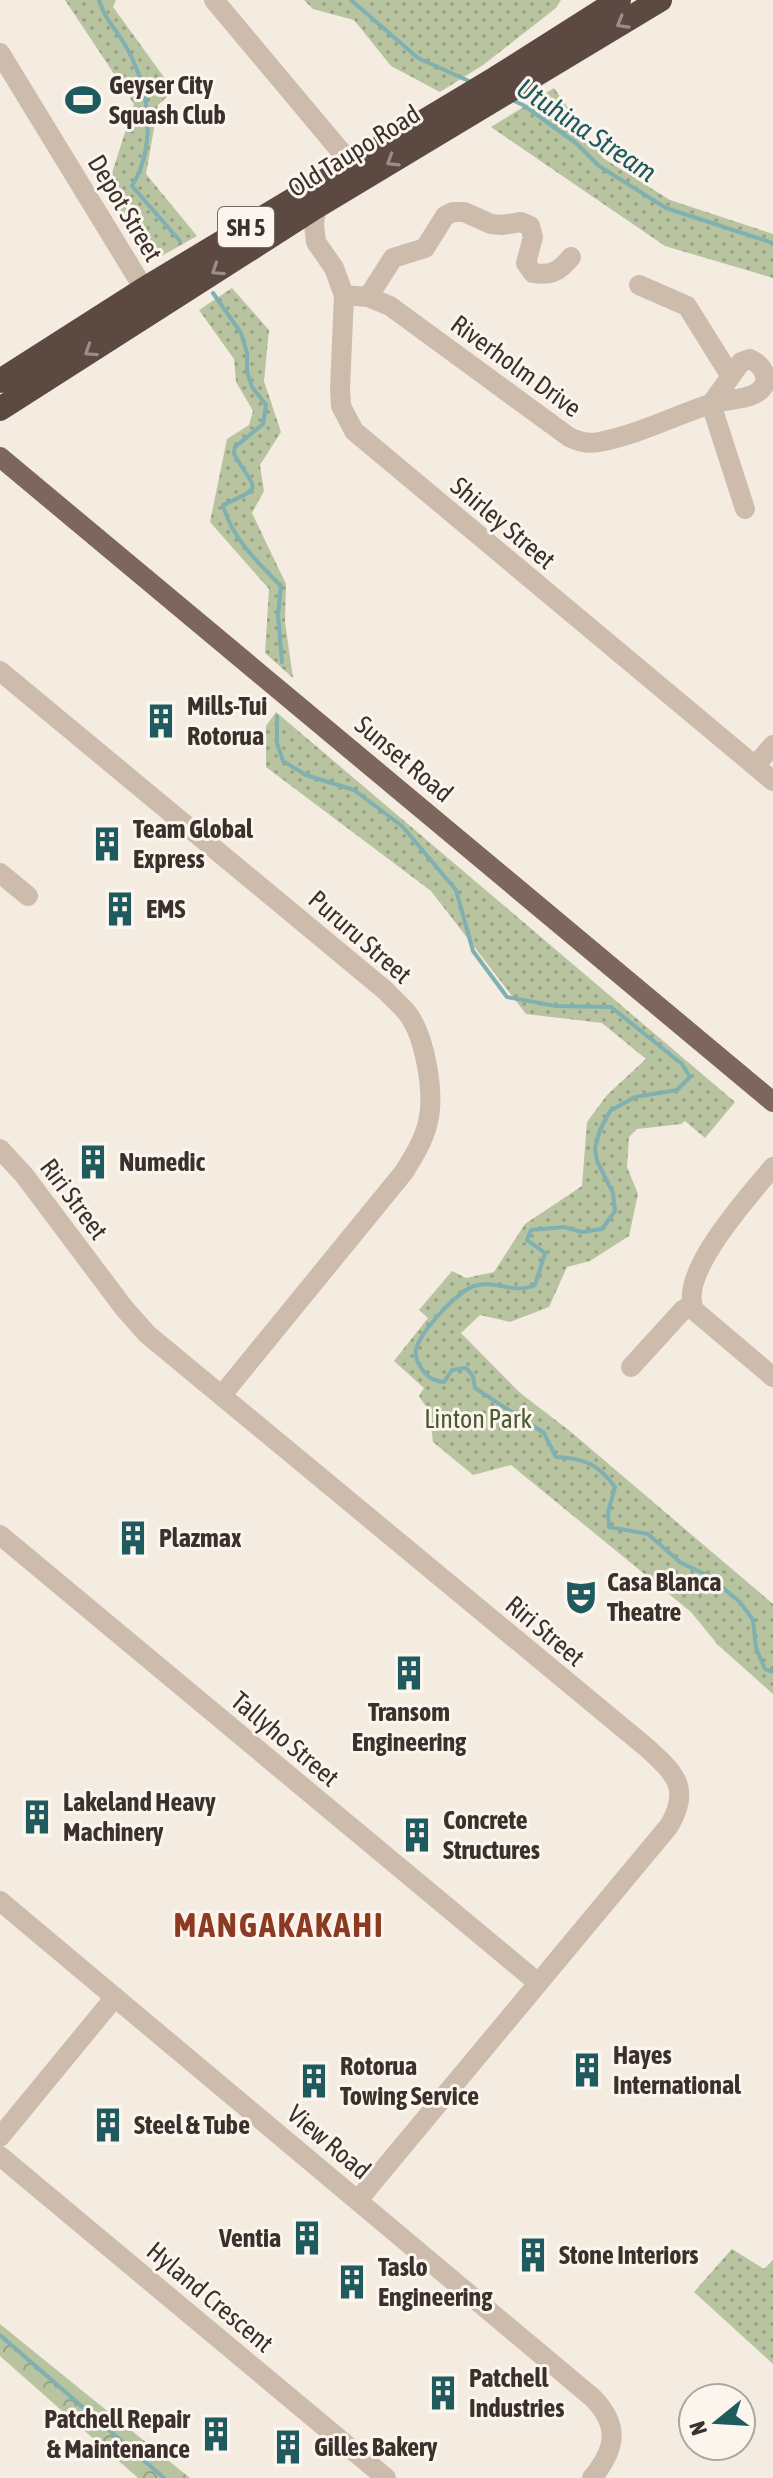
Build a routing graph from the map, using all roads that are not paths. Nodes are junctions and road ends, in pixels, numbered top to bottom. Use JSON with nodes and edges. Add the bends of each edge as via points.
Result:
{"nodes":[{"id":1,"x":214,"y":0,"type":"edge"},
{"id":2,"x":582,"y":0,"type":"edge"},
{"id":3,"x":619,"y":0,"type":"edge"},
{"id":4,"x":657,"y":1,"type":"edge"},
{"id":5,"x":561,"y":37,"type":"junction"},
{"id":6,"x":0,"y":53,"type":"edge"},
{"id":7,"x":504,"y":83,"type":"junction"},
{"id":8,"x":353,"y":173,"type":"junction"},
{"id":9,"x":316,"y":207,"type":"junction"},
{"id":10,"x":278,"y":231,"type":"junction"},
{"id":11,"x":316,"y":242,"type":"junction"},
{"id":12,"x":571,"y":257,"type":"dead end"},
{"id":13,"x":639,"y":285,"type":"dead end"},
{"id":14,"x":344,"y":295,"type":"junction"},
{"id":15,"x":368,"y":297,"type":"junction"},
{"id":16,"x":150,"y":299,"type":"junction"},
{"id":17,"x":730,"y":375,"type":"junction"},
{"id":18,"x":0,"y":381,"type":"edge"},
{"id":19,"x":769,"y":382,"type":"edge"},
{"id":20,"x":711,"y":404,"type":"junction"},
{"id":21,"x":0,"y":409,"type":"edge"},
{"id":22,"x":0,"y":457,"type":"edge"},
{"id":23,"x":745,"y":509,"type":"dead end"},
{"id":24,"x":0,"y":671,"type":"edge"},
{"id":25,"x":773,"y":745,"type":"edge"},
{"id":26,"x":755,"y":766,"type":"junction"},
{"id":27,"x":773,"y":781,"type":"edge"},
{"id":28,"x":0,"y":873,"type":"edge"},
{"id":29,"x":28,"y":896,"type":"dead end"},
{"id":30,"x":773,"y":1102,"type":"edge"},
{"id":31,"x":0,"y":1149,"type":"edge"},
{"id":32,"x":773,"y":1167,"type":"edge"},
{"id":33,"x":691,"y":1305,"type":"junction"},
{"id":34,"x":631,"y":1367,"type":"dead end"},
{"id":35,"x":773,"y":1377,"type":"edge"},
{"id":36,"x":222,"y":1395,"type":"junction"},
{"id":37,"x":0,"y":1535,"type":"edge"},
{"id":38,"x":0,"y":1901,"type":"edge"},
{"id":39,"x":537,"y":1982,"type":"junction"},
{"id":40,"x":115,"y":1997,"type":"junction"},
{"id":41,"x":0,"y":2137,"type":"edge"},
{"id":42,"x":0,"y":2156,"type":"edge"},
{"id":43,"x":358,"y":2200,"type":"junction"},
{"id":44,"x":386,"y":2478,"type":"edge"},
{"id":45,"x":592,"y":2478,"type":"edge"}],
"edges":[{"from":1,"to":8,"type":"street","via":[[343,154]]},
{"from":2,"to":5,"type":"highway"},
{"from":3,"to":5,"type":"highway","name":"Old Taupo Road","number":"SH 5"},
{"from":4,"to":7,"type":"highway","name":"Old Taupo Road","number":"SH 5","one_way":true},
{"from":5,"to":7,"type":"highway","name":"Old Taupo Road","number":"SH 5"},
{"from":6,"to":16,"type":"street","name":"Depot Street"},
{"from":7,"to":8,"type":"highway","name":"Old Taupo Road","number":"SH 5"},
{"from":8,"to":9,"type":"highway","name":"Old Taupo Road","number":"SH 5"},
{"from":8,"to":16,"type":"highway","name":"Old Taupo Road","number":"SH 5"},
{"from":9,"to":10,"type":"highway","name":"Old Taupo Road","number":"SH 5"},
{"from":9,"to":11,"type":"street"},
{"from":10,"to":11,"type":"street"},
{"from":10,"to":16,"type":"highway","name":"Old Taupo Road","number":"SH 5","one_way":true},
{"from":11,"to":14,"type":"street","name":"Shirley Street"},
{"from":12,"to":15,"type":"street","via":[[548,275],[533,273],[526,263],[533,237],[530,226],[491,224],[453,212],[425,248],[393,258]]},
{"from":13,"to":17,"type":"street","via":[[687,306]]},
{"from":14,"to":15,"type":"street","name":"Riverholm Drive"},
{"from":14,"to":26,"type":"street","name":"Shirley Street","via":[[340,398],[354,431]]},
{"from":15,"to":20,"type":"street","name":"Riverholm Drive","via":[[390,306],[574,440],[606,440]]},
{"from":16,"to":18,"type":"highway","name":"Old Taupo Road","number":"SH 5"},
{"from":16,"to":21,"type":"highway","name":"Old Taupo Road","number":"SH 5","one_way":true},
{"from":17,"to":19,"type":"street","name":"Riverholm Drive","via":[[750,359],[759,363]]},
{"from":17,"to":20,"type":"street"},
{"from":19,"to":20,"type":"street","name":"Riverholm Drive","via":[[758,392]]},
{"from":20,"to":23,"type":"street"},
{"from":22,"to":30,"type":"main road","name":"Sunset Road"},
{"from":24,"to":36,"type":"street","name":"Pururu Street","via":[[386,991],[409,1015],[422,1044],[430,1086],[429,1119],[420,1146]]},
{"from":25,"to":26,"type":"street"},
{"from":26,"to":27,"type":"street","name":"Shirley Street"},
{"from":28,"to":29,"type":"street"},
{"from":31,"to":36,"type":"street","name":"Riri Street","via":[[140,1325]]},
{"from":32,"to":33,"type":"street","via":[[714,1243],[695,1280]]},
{"from":33,"to":34,"type":"street"},
{"from":33,"to":35,"type":"street"},
{"from":36,"to":39,"type":"street","name":"Riri Street","via":[[674,1774],[680,1803],[669,1826]]},
{"from":37,"to":39,"type":"street","name":"Tallyho Street"},
{"from":38,"to":40,"type":"street","name":"View Road"},
{"from":39,"to":43,"type":"street","name":"Riri Street"},
{"from":40,"to":41,"type":"street"},
{"from":40,"to":43,"type":"street","name":"View Road"},
{"from":42,"to":44,"type":"street","name":"Hyland Crescent"},
{"from":43,"to":45,"type":"street","name":"View Road","via":[[604,2409],[612,2432],[607,2457]]}]}
